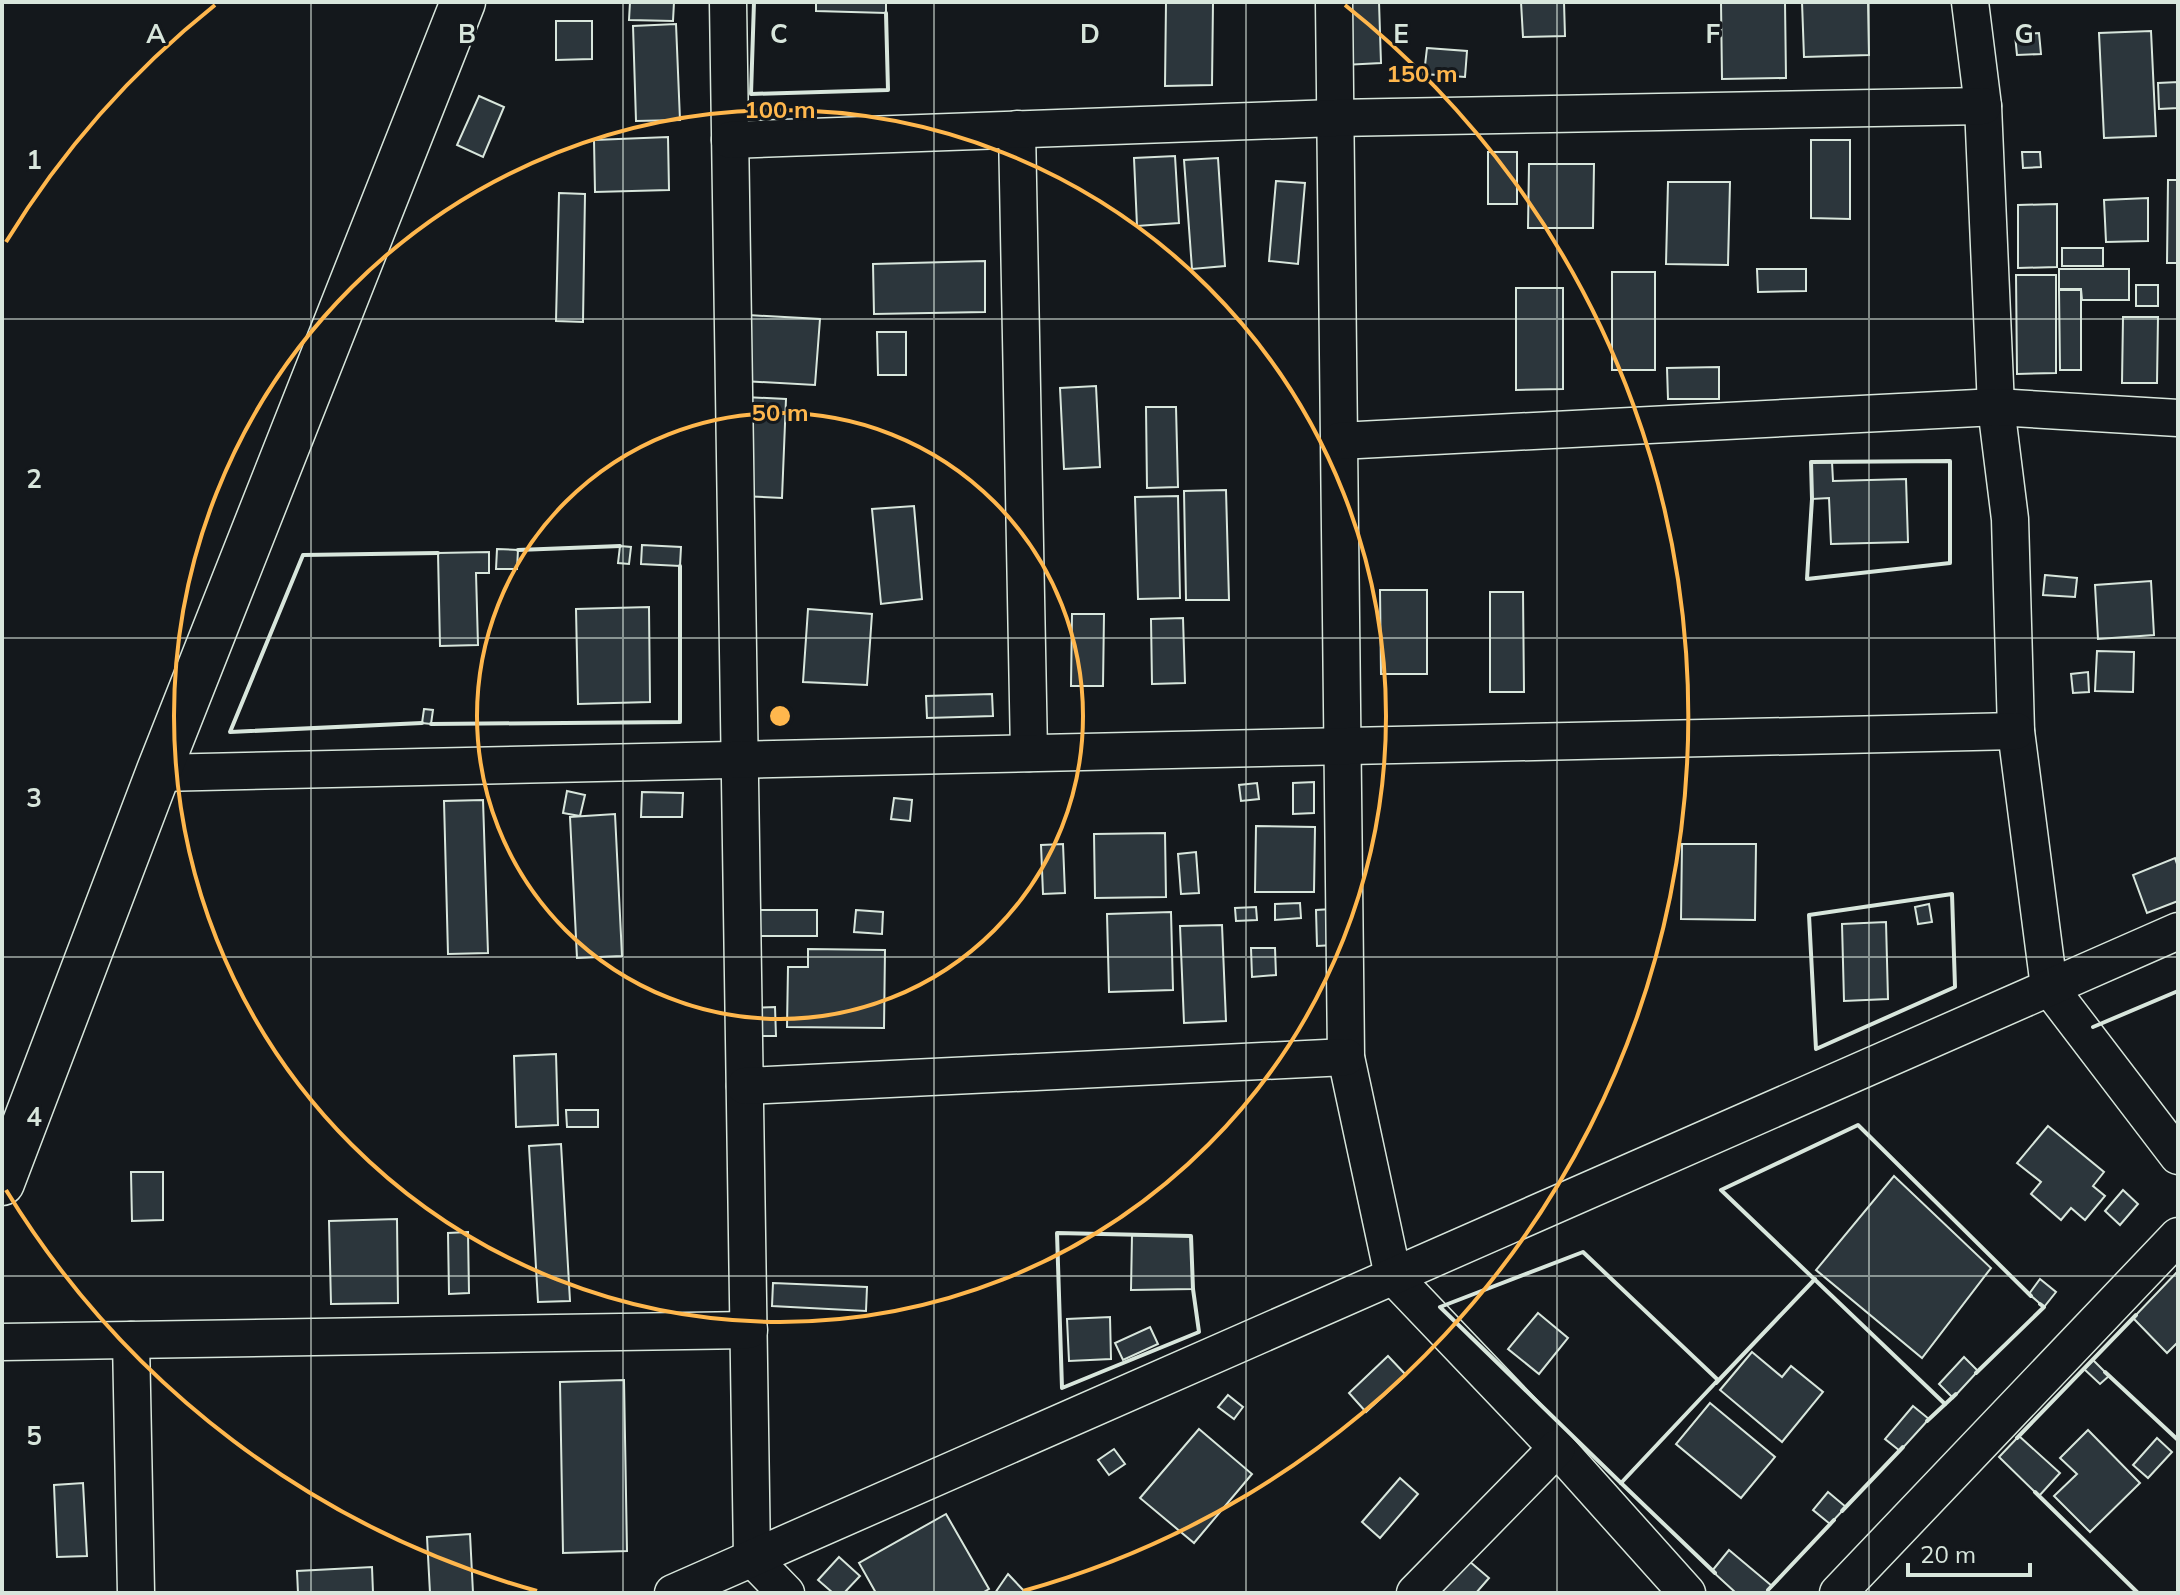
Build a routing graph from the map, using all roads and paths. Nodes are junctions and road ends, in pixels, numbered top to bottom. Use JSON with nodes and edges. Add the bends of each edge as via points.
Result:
{"nodes":[{"id":1,"x":463,"y":2,"type":"edge"},
{"id":2,"x":728,"y":2,"type":"edge"},
{"id":3,"x":1334,"y":2,"type":"edge"},
{"id":4,"x":1970,"y":2,"type":"edge"},
{"id":5,"x":1983,"y":106,"type":"junction"},
{"id":6,"x":1335,"y":118,"type":"junction"},
{"id":7,"x":1017,"y":129,"type":"junction"},
{"id":8,"x":730,"y":140,"type":"junction"},
{"id":9,"x":1996,"y":407,"type":"junction"},
{"id":10,"x":2178,"y":418,"type":"edge"},
{"id":11,"x":1339,"y":441,"type":"junction"},
{"id":12,"x":2016,"y":731,"type":"junction"},
{"id":13,"x":1343,"y":746,"type":"junction"},
{"id":14,"x":1029,"y":753,"type":"junction"},
{"id":15,"x":740,"y":759,"type":"junction"},
{"id":16,"x":158,"y":773,"type":"junction"},
{"id":17,"x":2178,"y":931,"type":"edge"},
{"id":18,"x":2049,"y":987,"type":"junction"},
{"id":19,"x":1346,"y":1057,"type":"junction"},
{"id":20,"x":745,"y":1086,"type":"junction"},
{"id":21,"x":2178,"y":1156,"type":"edge"},
{"id":22,"x":2,"y":1183,"type":"edge"},
{"id":23,"x":2178,"y":1236,"type":"edge"},
{"id":24,"x":1393,"y":1276,"type":"junction"},
{"id":25,"x":749,"y":1330,"type":"junction"},
{"id":26,"x":131,"y":1340,"type":"junction"},
{"id":27,"x":2,"y":1342,"type":"edge"},
{"id":28,"x":1557,"y":1448,"type":"junction"},
{"id":29,"x":752,"y":1558,"type":"junction"},
{"id":30,"x":136,"y":1593,"type":"edge"},
{"id":31,"x":673,"y":1593,"type":"edge"},
{"id":32,"x":786,"y":1593,"type":"edge"},
{"id":33,"x":1415,"y":1593,"type":"edge"},
{"id":34,"x":1687,"y":1593,"type":"edge"},
{"id":35,"x":1838,"y":1593,"type":"edge"}],
"edges":[{"from":1,"to":16,"type":"street"},
{"from":2,"to":8,"type":"street"},
{"from":3,"to":6,"type":"street"},
{"from":4,"to":5,"type":"street"},
{"from":5,"to":6,"type":"street"},
{"from":5,"to":9,"type":"street"},
{"from":6,"to":7,"type":"street"},
{"from":6,"to":11,"type":"street"},
{"from":7,"to":8,"type":"street"},
{"from":7,"to":14,"type":"street"},
{"from":8,"to":15,"type":"street"},
{"from":9,"to":10,"type":"street"},
{"from":9,"to":11,"type":"street"},
{"from":9,"to":12,"type":"street","via":[[2010,519]]},
{"from":11,"to":13,"type":"street"},
{"from":12,"to":13,"type":"street"},
{"from":12,"to":18,"type":"street"},
{"from":13,"to":14,"type":"street"},
{"from":13,"to":19,"type":"street"},
{"from":14,"to":15,"type":"street"},
{"from":15,"to":16,"type":"street"},
{"from":15,"to":20,"type":"street"},
{"from":16,"to":22,"type":"street"},
{"from":17,"to":18,"type":"street"},
{"from":18,"to":21,"type":"street"},
{"from":18,"to":24,"type":"street"},
{"from":19,"to":20,"type":"street"},
{"from":19,"to":24,"type":"street"},
{"from":20,"to":25,"type":"street"},
{"from":23,"to":35,"type":"street"},
{"from":24,"to":28,"type":"street"},
{"from":24,"to":29,"type":"street"},
{"from":25,"to":26,"type":"street"},
{"from":25,"to":29,"type":"street"},
{"from":26,"to":27,"type":"street"},
{"from":26,"to":30,"type":"street"},
{"from":28,"to":33,"type":"street"},
{"from":28,"to":34,"type":"street"},
{"from":29,"to":31,"type":"street"},
{"from":29,"to":32,"type":"street"}]}
